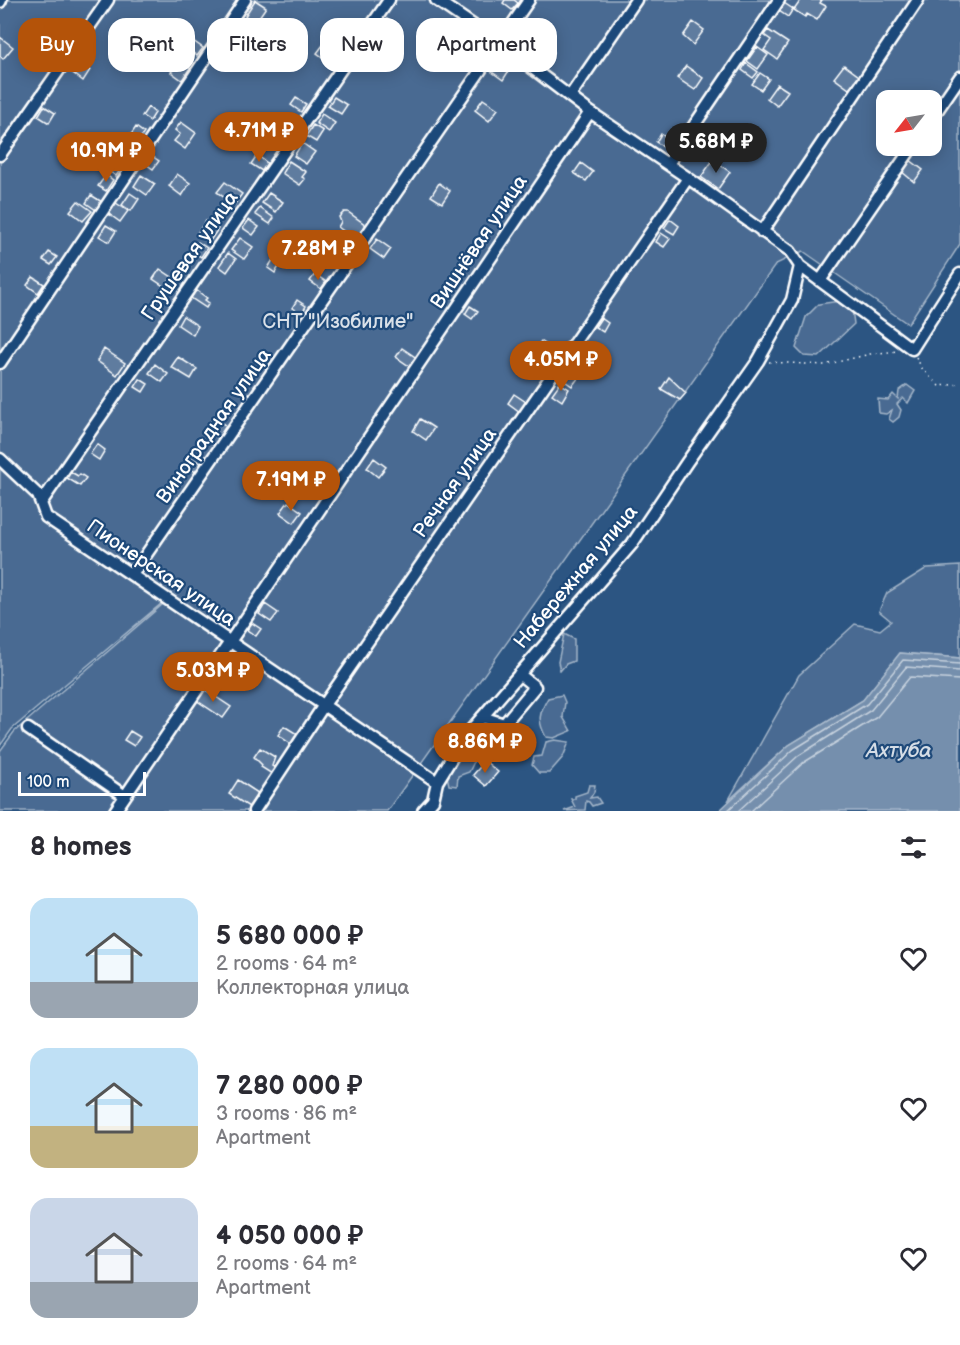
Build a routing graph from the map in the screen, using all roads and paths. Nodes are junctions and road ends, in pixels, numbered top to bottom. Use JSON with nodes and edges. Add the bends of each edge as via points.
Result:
{"nodes":[{"id":1,"x":108,"y":0,"type":"edge"},
{"id":2,"x":245,"y":0,"type":"edge"},
{"id":3,"x":389,"y":0,"type":"edge"},
{"id":4,"x":436,"y":0,"type":"edge"},
{"id":5,"x":529,"y":0,"type":"edge"},
{"id":6,"x":636,"y":0,"type":"edge"},
{"id":7,"x":779,"y":0,"type":"edge"},
{"id":8,"x":918,"y":0,"type":"edge"},
{"id":9,"x":462,"y":18,"type":"edge"},
{"id":10,"x":516,"y":18,"type":"edge"},
{"id":11,"x":479,"y":72,"type":"edge"},
{"id":12,"x":538,"y":72,"type":"edge"},
{"id":13,"x":960,"y":76,"type":"edge"},
{"id":14,"x":570,"y":96,"type":"junction"},
{"id":15,"x":942,"y":103,"type":"edge"},
{"id":16,"x":590,"y":112,"type":"junction"},
{"id":17,"x":0,"y":155,"type":"edge"},
{"id":18,"x":906,"y":156,"type":"edge"},
{"id":19,"x":668,"y":164,"type":"junction"},
{"id":20,"x":688,"y":178,"type":"junction"},
{"id":21,"x":762,"y":232,"type":"junction"},
{"id":22,"x":800,"y":266,"type":"junction"},
{"id":23,"x":960,"y":274,"type":"edge"},
{"id":24,"x":820,"y":280,"type":"junction"},
{"id":25,"x":912,"y":349,"type":"junction"},
{"id":26,"x":758,"y":361,"type":"junction"},
{"id":27,"x":0,"y":363,"type":"edge"},
{"id":28,"x":960,"y":384,"type":"edge"},
{"id":29,"x":0,"y":459,"type":"edge"},
{"id":30,"x":41,"y":503,"type":"junction"},
{"id":31,"x":132,"y":575,"type":"junction"},
{"id":32,"x":229,"y":641,"type":"junction"},
{"id":33,"x":519,"y":674,"type":"junction"},
{"id":34,"x":324,"y":705,"type":"junction"},
{"id":35,"x":482,"y":717,"type":"junction"},
{"id":36,"x":27,"y":729,"type":"dead end"},
{"id":37,"x":437,"y":782,"type":"junction"},
{"id":38,"x":125,"y":796,"type":"junction"},
{"id":39,"x":115,"y":811,"type":"edge"},
{"id":40,"x":254,"y":811,"type":"edge"},
{"id":41,"x":423,"y":811,"type":"edge"}],
"edges":[{"from":1,"to":17,"type":"street"},
{"from":2,"to":27,"type":"street"},
{"from":3,"to":30,"type":"street","name":"Грушевая улица"},
{"from":4,"to":9,"type":"street"},
{"from":5,"to":10,"type":"street","name":"Виноградная улица"},
{"from":6,"to":14,"type":"street"},
{"from":7,"to":19,"type":"street"},
{"from":8,"to":21,"type":"street"},
{"from":11,"to":31,"type":"street","name":"Виноградная улица"},
{"from":12,"to":14,"type":"street"},
{"from":13,"to":15,"type":"street"},
{"from":14,"to":16,"type":"street"},
{"from":16,"to":19,"type":"street"},
{"from":16,"to":32,"type":"street","name":"Вишнёвая улица"},
{"from":18,"to":24,"type":"street"},
{"from":19,"to":20,"type":"street"},
{"from":20,"to":21,"type":"street"},
{"from":20,"to":34,"type":"street","name":"Речная улица"},
{"from":21,"to":22,"type":"street","via":[[790,251]]},
{"from":22,"to":24,"type":"street"},
{"from":22,"to":26,"type":"street","name":"Набережная улица","via":[[792,300]]},
{"from":23,"to":25,"type":"street"},
{"from":24,"to":25,"type":"street"},
{"from":25,"to":26,"type":"path","via":[[825,364]]},
{"from":25,"to":28,"type":"path","via":[[923,370],[939,387]]},
{"from":26,"to":33,"type":"street","name":"Набережная улица","via":[[632,544]]},
{"from":29,"to":30,"type":"street","name":"Пионерская улица","via":[[38,495]]},
{"from":30,"to":31,"type":"street","name":"Пионерская улица","via":[[46,517]]},
{"from":31,"to":32,"type":"street","name":"Пионерская улица"},
{"from":32,"to":34,"type":"street","name":"Пионерская улица"},
{"from":32,"to":38,"type":"street","name":"Вишнёвая улица"},
{"from":33,"to":35,"type":"street","name":"Набережная улица"},
{"from":33,"to":35,"type":"street","via":[[535,687],[504,724]]},
{"from":34,"to":37,"type":"street","name":"Пионерская улица"},
{"from":34,"to":40,"type":"street","name":"Речная улица"},
{"from":35,"to":37,"type":"street","name":"Набережная улица"},
{"from":36,"to":38,"type":"street"},
{"from":37,"to":41,"type":"street","name":"Набережная улица","via":[[432,800]]},
{"from":38,"to":39,"type":"street","name":"Вишнёвая улица"}]}
